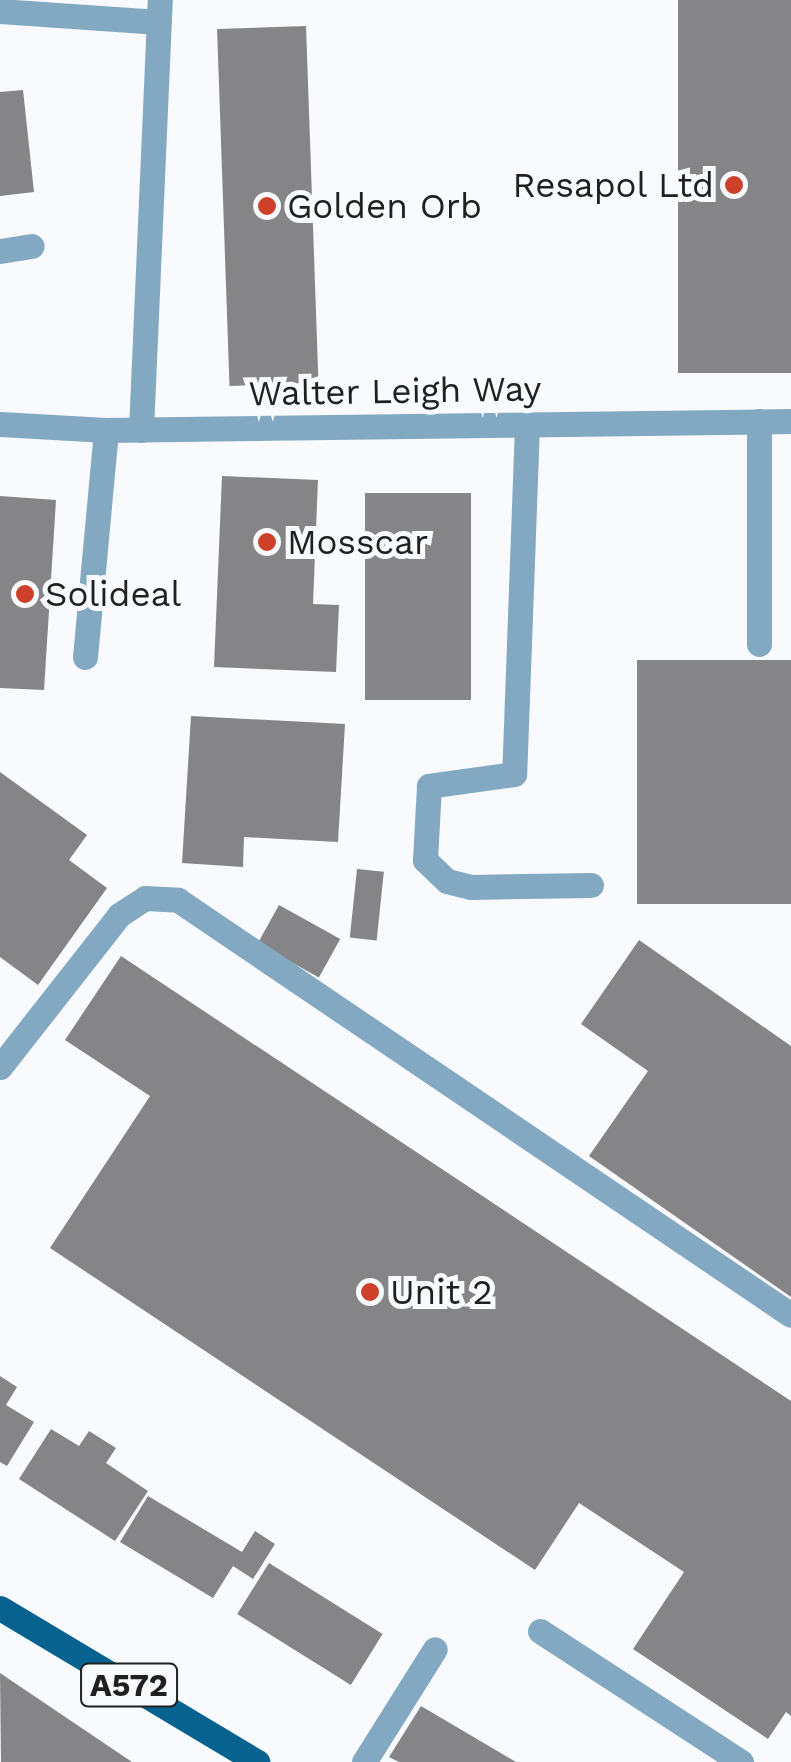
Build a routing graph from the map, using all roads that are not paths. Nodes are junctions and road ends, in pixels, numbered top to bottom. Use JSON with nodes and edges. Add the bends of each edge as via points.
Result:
{"nodes":[{"id":1,"x":0,"y":11,"type":"edge"},
{"id":2,"x":159,"y":11,"type":"edge"},
{"id":3,"x":32,"y":246,"type":"dead end"},
{"id":4,"x":0,"y":250,"type":"edge"},
{"id":5,"x":791,"y":421,"type":"edge"},
{"id":6,"x":759,"y":422,"type":"junction"},
{"id":7,"x":0,"y":424,"type":"edge"},
{"id":8,"x":528,"y":424,"type":"junction"},
{"id":9,"x":106,"y":430,"type":"junction"},
{"id":10,"x":141,"y":430,"type":"junction"},
{"id":11,"x":759,"y":644,"type":"dead end"},
{"id":12,"x":86,"y":657,"type":"dead end"},
{"id":13,"x":592,"y":885,"type":"dead end"},
{"id":14,"x":0,"y":1068,"type":"edge"},
{"id":15,"x":791,"y":1315,"type":"edge"},
{"id":16,"x":0,"y":1608,"type":"edge"},
{"id":17,"x":540,"y":1631,"type":"dead end"},
{"id":18,"x":435,"y":1649,"type":"dead end"},
{"id":19,"x":258,"y":1762,"type":"edge"},
{"id":20,"x":364,"y":1762,"type":"edge"},
{"id":21,"x":741,"y":1762,"type":"edge"}],
"edges":[{"from":1,"to":2,"type":"street"},
{"from":2,"to":10,"type":"street"},
{"from":3,"to":4,"type":"street"},
{"from":5,"to":6,"type":"street","name":"Walter Leigh Way"},
{"from":6,"to":8,"type":"street","name":"Walter Leigh Way"},
{"from":6,"to":11,"type":"street"},
{"from":7,"to":9,"type":"street","name":"Walter Leigh Way"},
{"from":8,"to":10,"type":"street","name":"Walter Leigh Way"},
{"from":8,"to":13,"type":"street","via":[[514,774],[429,786],[425,860],[447,881],[471,886]]},
{"from":9,"to":10,"type":"street","name":"Walter Leigh Way"},
{"from":9,"to":12,"type":"street"},
{"from":14,"to":15,"type":"street","via":[[119,915],[145,898],[178,900]]},
{"from":16,"to":19,"type":"main road","number":"A572"},
{"from":17,"to":21,"type":"street"},
{"from":18,"to":20,"type":"street"}]}
